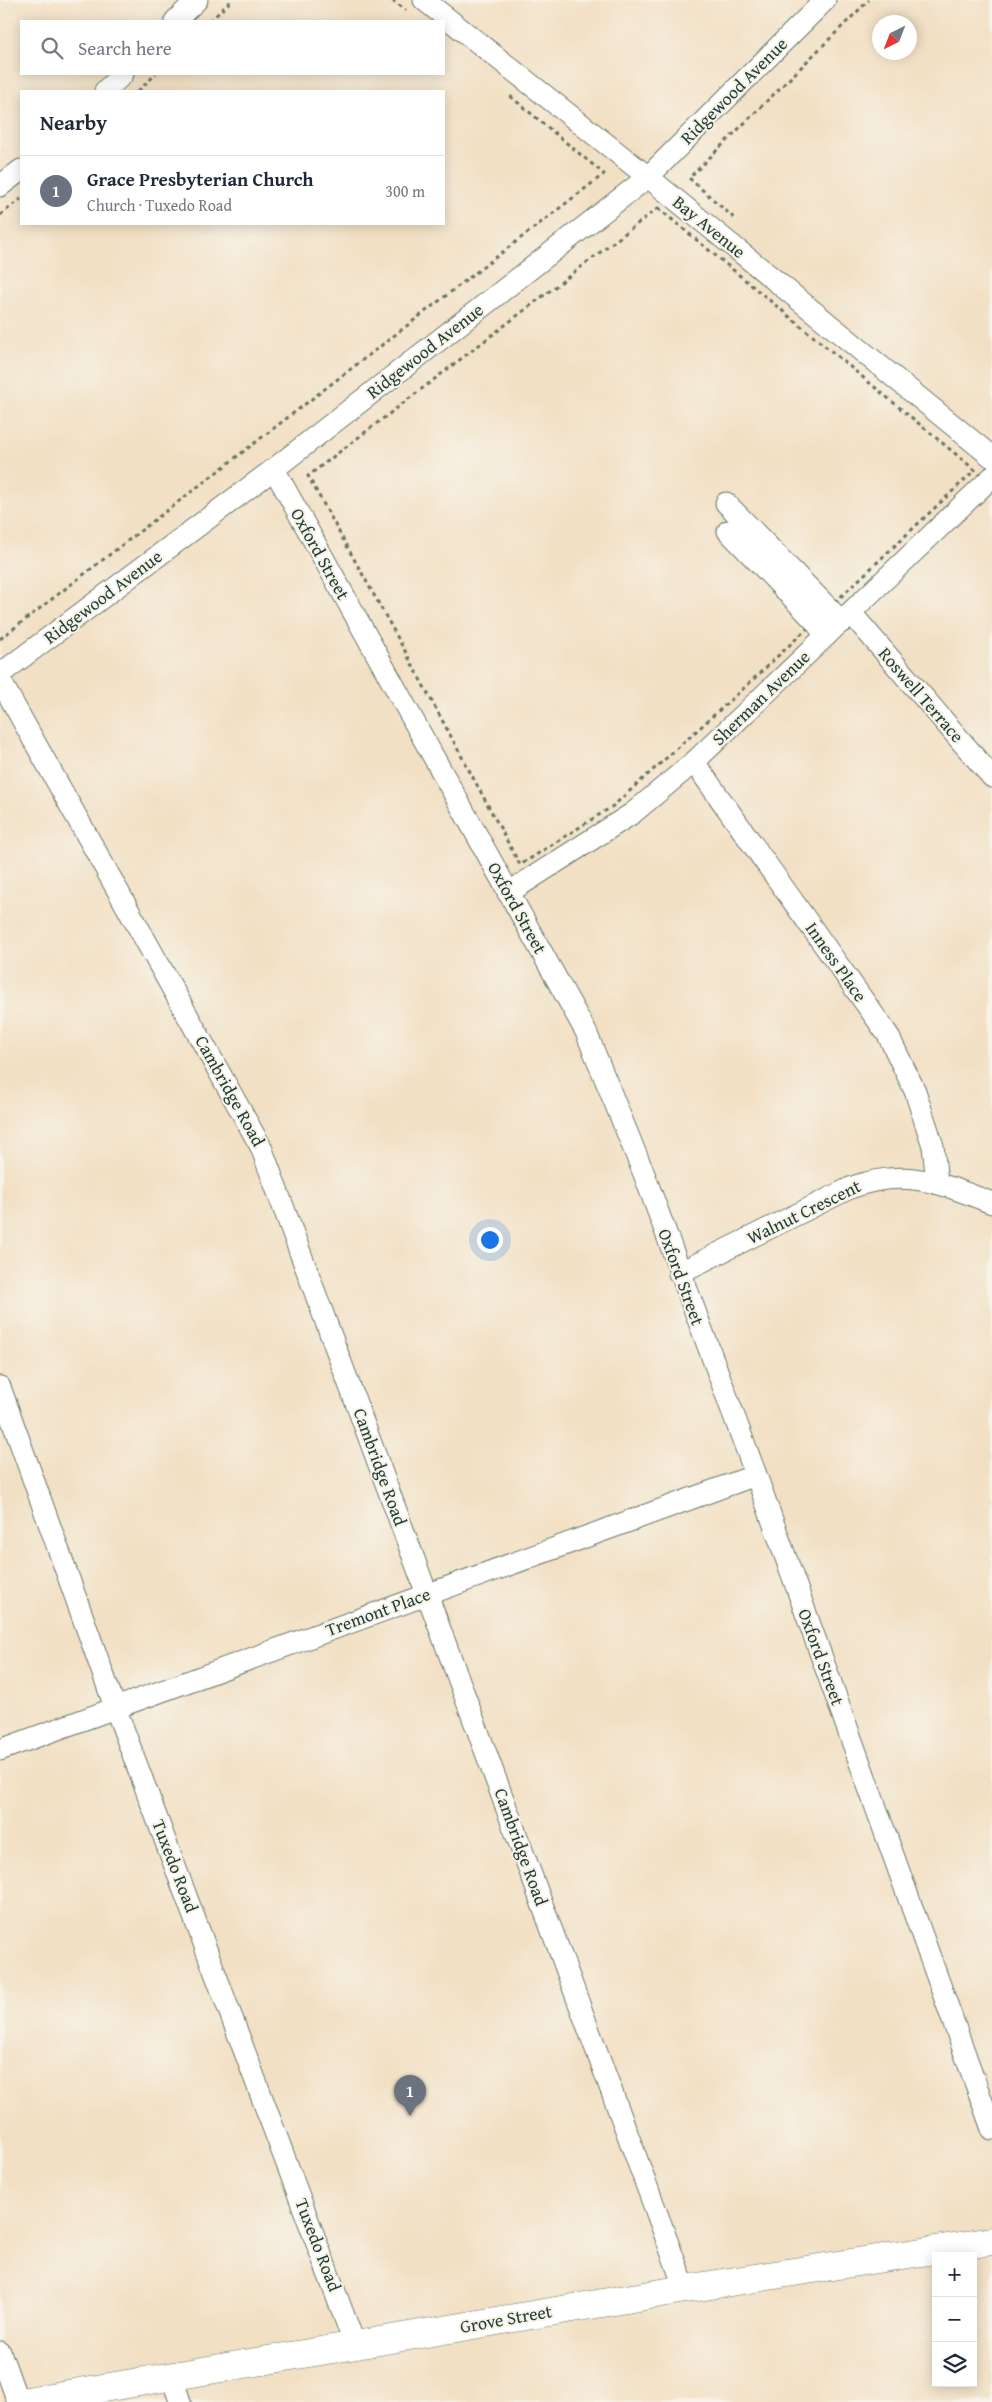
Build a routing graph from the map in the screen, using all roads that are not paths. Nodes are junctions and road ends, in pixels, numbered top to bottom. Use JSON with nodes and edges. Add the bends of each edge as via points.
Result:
{"nodes":[{"id":1,"x":197,"y":0,"type":"edge"},
{"id":2,"x":424,"y":0,"type":"edge"},
{"id":3,"x":825,"y":0,"type":"edge"},
{"id":4,"x":176,"y":20,"type":"edge"},
{"id":5,"x":121,"y":75,"type":"edge"},
{"id":6,"x":106,"y":90,"type":"edge"},
{"id":7,"x":20,"y":171,"type":"edge"},
{"id":8,"x":648,"y":177,"type":"junction"},
{"id":9,"x":0,"y":186,"type":"edge"},
{"id":10,"x":992,"y":456,"type":"edge"},
{"id":11,"x":274,"y":469,"type":"junction"},
{"id":12,"x":992,"y":477,"type":"edge"},
{"id":13,"x":726,"y":503,"type":"dead end"},
{"id":14,"x":728,"y":532,"type":"dead end"},
{"id":15,"x":832,"y":620,"type":"junction"},
{"id":16,"x":0,"y":674,"type":"edge"},
{"id":17,"x":0,"y":680,"type":"edge"},
{"id":18,"x":694,"y":762,"type":"junction"},
{"id":19,"x":992,"y":777,"type":"edge"},
{"id":20,"x":508,"y":893,"type":"junction"},
{"id":21,"x":937,"y":1182,"type":"junction"},
{"id":22,"x":992,"y":1203,"type":"edge"},
{"id":23,"x":679,"y":1273,"type":"junction"},
{"id":24,"x":0,"y":1386,"type":"edge"},
{"id":25,"x":756,"y":1475,"type":"junction"},
{"id":26,"x":427,"y":1594,"type":"junction"},
{"id":27,"x":115,"y":1707,"type":"junction"},
{"id":28,"x":0,"y":1750,"type":"edge"},
{"id":29,"x":990,"y":2120,"type":"edge"},
{"id":30,"x":992,"y":2241,"type":"edge"},
{"id":31,"x":685,"y":2289,"type":"junction"},
{"id":32,"x":355,"y":2344,"type":"junction"},
{"id":33,"x":0,"y":2352,"type":"edge"},
{"id":34,"x":176,"y":2389,"type":"edge"},
{"id":35,"x":20,"y":2402,"type":"edge"}],
"edges":[{"from":1,"to":4,"type":"street"},
{"from":2,"to":8,"type":"street","name":"Bay Avenue"},
{"from":3,"to":8,"type":"street","name":"Ridgewood Avenue"},
{"from":5,"to":6,"type":"street"},
{"from":7,"to":9,"type":"street"},
{"from":8,"to":10,"type":"street","name":"Bay Avenue"},
{"from":8,"to":11,"type":"street","name":"Ridgewood Avenue"},
{"from":11,"to":16,"type":"street","name":"Ridgewood Avenue"},
{"from":11,"to":20,"type":"street","name":"Oxford Street"},
{"from":12,"to":15,"type":"street","name":"Sherman Avenue"},
{"from":13,"to":15,"type":"street"},
{"from":14,"to":15,"type":"street"},
{"from":15,"to":18,"type":"street","name":"Sherman Avenue"},
{"from":15,"to":19,"type":"street","name":"Roswell Terrace"},
{"from":17,"to":26,"type":"street","name":"Cambridge Road","via":[[261,1147]]},
{"from":18,"to":20,"type":"street","name":"Sherman Avenue","via":[[633,813]]},
{"from":18,"to":21,"type":"street","name":"Inness Place","via":[[888,1035],[915,1091],[933,1146]]},
{"from":20,"to":23,"type":"street","name":"Oxford Street","via":[[586,1032],[644,1174]]},
{"from":21,"to":22,"type":"street","name":"Walnut Crescent"},
{"from":21,"to":23,"type":"street","name":"Walnut Crescent","via":[[897,1177],[873,1180],[850,1188]]},
{"from":23,"to":25,"type":"street","name":"Oxford Street"},
{"from":24,"to":27,"type":"street","name":"Tuxedo Road"},
{"from":25,"to":26,"type":"street","name":"Tremont Place"},
{"from":25,"to":29,"type":"street","name":"Oxford Street"},
{"from":26,"to":27,"type":"street","name":"Tremont Place"},
{"from":26,"to":31,"type":"street","name":"Cambridge Road"},
{"from":27,"to":28,"type":"street","name":"Tremont Place"},
{"from":27,"to":32,"type":"street","name":"Tuxedo Road"},
{"from":30,"to":31,"type":"main road","name":"Grove Street"},
{"from":31,"to":32,"type":"main road","name":"Grove Street"},
{"from":32,"to":34,"type":"main road","name":"Grove Street"},
{"from":33,"to":35,"type":"street"},
{"from":34,"to":35,"type":"main road","name":"Grove Street"}]}
